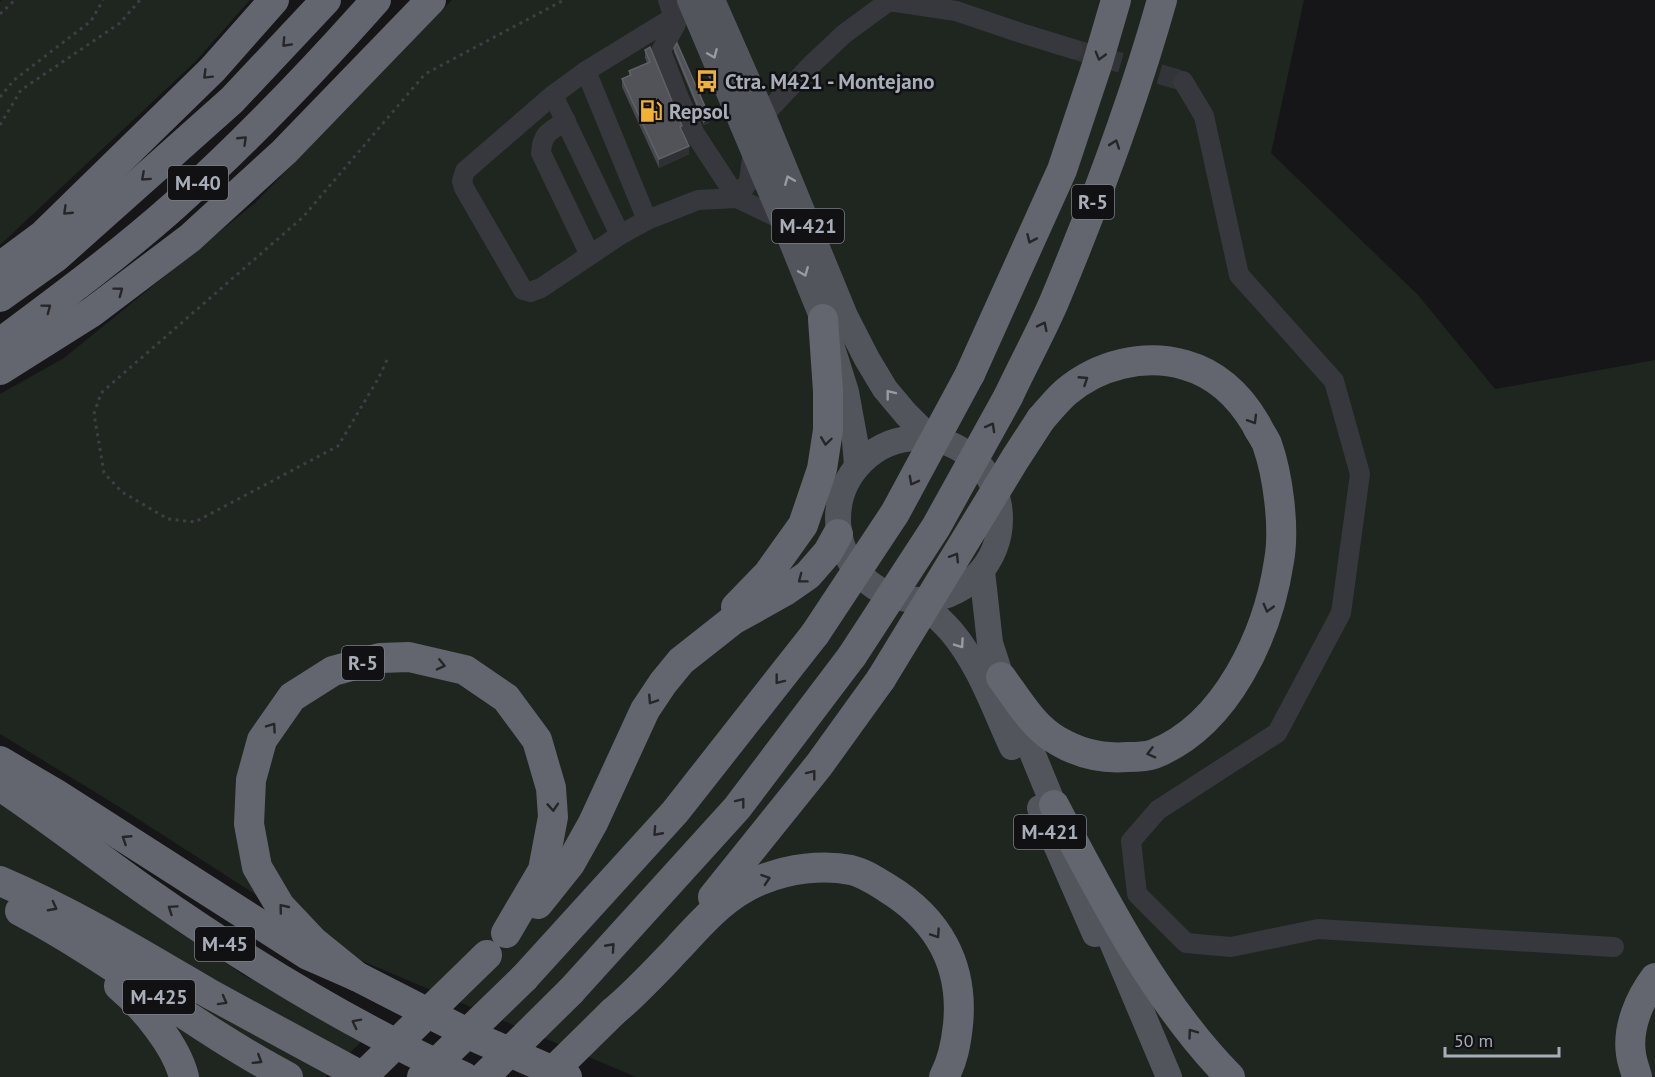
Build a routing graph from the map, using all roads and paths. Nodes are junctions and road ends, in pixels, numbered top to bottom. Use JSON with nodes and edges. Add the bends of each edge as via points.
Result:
{"nodes":[{"id":1,"x":15,"y":0,"type":"edge"},
{"id":2,"x":103,"y":0,"type":"edge"},
{"id":3,"x":140,"y":0,"type":"edge"},
{"id":4,"x":274,"y":0,"type":"edge"},
{"id":5,"x":326,"y":0,"type":"edge"},
{"id":6,"x":376,"y":0,"type":"edge"},
{"id":7,"x":431,"y":0,"type":"edge"},
{"id":8,"x":564,"y":0,"type":"edge"},
{"id":9,"x":712,"y":0,"type":"edge"},
{"id":10,"x":1116,"y":0,"type":"edge"},
{"id":11,"x":1162,"y":0,"type":"edge"},
{"id":12,"x":677,"y":6,"type":"edge"},
{"id":13,"x":0,"y":14,"type":"edge"},
{"id":14,"x":1073,"y":49,"type":"tunnel mouth"},
{"id":15,"x":586,"y":71,"type":"junction"},
{"id":16,"x":1183,"y":81,"type":"tunnel mouth"},
{"id":17,"x":553,"y":95,"type":"junction"},
{"id":18,"x":0,"y":97,"type":"edge"},
{"id":19,"x":763,"y":116,"type":"junction"},
{"id":20,"x":566,"y":121,"type":"junction"},
{"id":21,"x":0,"y":125,"type":"edge"},
{"id":22,"x":753,"y":150,"type":"junction"},
{"id":23,"x":737,"y":198,"type":"junction"},
{"id":24,"x":647,"y":220,"type":"junction"},
{"id":25,"x":783,"y":220,"type":"junction"},
{"id":26,"x":620,"y":235,"type":"junction"},
{"id":27,"x":590,"y":255,"type":"junction"},
{"id":28,"x":0,"y":267,"type":"edge"},
{"id":29,"x":0,"y":297,"type":"edge"},
{"id":30,"x":823,"y":320,"type":"junction"},
{"id":31,"x":0,"y":343,"type":"edge"},
{"id":32,"x":387,"y":360,"type":"dead end"},
{"id":33,"x":0,"y":370,"type":"edge"},
{"id":34,"x":929,"y":437,"type":"junction"},
{"id":35,"x":857,"y":465,"type":"junction"},
{"id":36,"x":838,"y":534,"type":"junction"},
{"id":37,"x":982,"y":571,"type":"junction"},
{"id":38,"x":921,"y":602,"type":"junction"},
{"id":39,"x":681,"y":661,"type":"junction"},
{"id":40,"x":1001,"y":677,"type":"junction"},
{"id":41,"x":0,"y":761,"type":"edge"},
{"id":42,"x":0,"y":786,"type":"edge"},
{"id":43,"x":1054,"y":805,"type":"junction"},
{"id":44,"x":0,"y":881,"type":"edge"},
{"id":45,"x":0,"y":901,"type":"edge"},
{"id":46,"x":0,"y":910,"type":"edge"},
{"id":47,"x":496,"y":944,"type":"junction"},
{"id":48,"x":1614,"y":947,"type":"dead end"},
{"id":49,"x":356,"y":976,"type":"junction"},
{"id":50,"x":1655,"y":978,"type":"edge"},
{"id":51,"x":613,"y":1012,"type":"junction"},
{"id":52,"x":184,"y":1077,"type":"edge"},
{"id":53,"x":288,"y":1077,"type":"edge"},
{"id":54,"x":363,"y":1077,"type":"edge"},
{"id":55,"x":422,"y":1077,"type":"edge"},
{"id":56,"x":464,"y":1077,"type":"edge"},
{"id":57,"x":484,"y":1077,"type":"edge"},
{"id":58,"x":548,"y":1077,"type":"edge"},
{"id":59,"x":567,"y":1077,"type":"edge"},
{"id":60,"x":944,"y":1077,"type":"edge"},
{"id":61,"x":1158,"y":1077,"type":"edge"},
{"id":62,"x":1169,"y":1077,"type":"edge"},
{"id":63,"x":1230,"y":1077,"type":"edge"},
{"id":64,"x":1637,"y":1077,"type":"edge"}],
"edges":[{"from":1,"to":13,"type":"path"},
{"from":2,"to":18,"type":"path","via":[[91,21],[14,80]]},
{"from":3,"to":21,"type":"path","via":[[120,23],[21,90]]},
{"from":4,"to":28,"type":"highway","one_way":true,"via":[[213,69],[43,235]]},
{"from":5,"to":29,"type":"highway","number":"M-40","one_way":true,"via":[[232,100],[56,257]]},
{"from":31,"to":6,"type":"highway","number":"M-40","one_way":true,"via":[[175,205],[258,126]]},
{"from":33,"to":7,"type":"highway","one_way":true,"via":[[92,312],[190,238],[284,152]]},
{"from":8,"to":32,"type":"path","via":[[425,74],[303,217],[101,393],[94,414],[104,473],[122,492],[168,519],[195,522],[338,446]]},
{"from":9,"to":19,"type":"main road","number":"M-421"},
{"from":10,"to":55,"type":"highway","number":"R-5","one_way":true,"bridge":true,"via":[[1062,170],[970,374],[895,513],[815,634],[675,812],[524,978]]},
{"from":57,"to":11,"type":"highway","number":"R-5","one_way":true,"bridge":true,"via":[[571,991],[737,808],[852,656],[936,527],[1008,397],[1053,304],[1103,178]]},
{"from":12,"to":15,"type":"lane"},
{"from":12,"to":22,"type":"main road","number":"M-421","one_way":true},
{"from":12,"to":23,"type":"lane","via":[[676,24],[661,51],[695,134]]},
{"from":14,"to":19,"type":"lane","via":[[956,11],[889,1],[844,34]]},
{"from":15,"to":17,"type":"lane"},
{"from":15,"to":24,"type":"lane"},
{"from":16,"to":48,"type":"lane","via":[[1204,116],[1239,275],[1334,381],[1360,474],[1341,613],[1277,733],[1158,810],[1131,841],[1137,894],[1186,943],[1231,947],[1318,929]]},
{"from":17,"to":20,"type":"lane"},
{"from":17,"to":27,"type":"lane","via":[[465,171],[462,181],[523,290],[541,288]]},
{"from":34,"to":19,"type":"main road","number":"M-421","one_way":true,"via":[[885,389],[867,359],[845,316]]},
{"from":20,"to":26,"type":"lane"},
{"from":20,"to":27,"type":"lane","via":[[549,132],[542,141],[541,153]]},
{"from":22,"to":23,"type":"lane","via":[[749,181]]},
{"from":22,"to":25,"type":"main road","number":"M-421"},
{"from":23,"to":24,"type":"lane","via":[[698,200]]},
{"from":23,"to":25,"type":"lane"},
{"from":24,"to":26,"type":"lane"},
{"from":25,"to":30,"type":"main road","number":"M-421","one_way":true},
{"from":26,"to":27,"type":"lane"},
{"from":30,"to":35,"type":"main road","number":"M-421","via":[[846,392]]},
{"from":30,"to":39,"type":"highway","one_way":true,"via":[[828,430],[822,469],[803,525],[768,574]]},
{"from":34,"to":35,"type":"main road","number":"M-421","via":[[897,440],[874,450]]},
{"from":34,"to":37,"type":"main road","number":"M-421","via":[[951,443],[976,461],[994,486],[1002,523],[994,555]]},
{"from":35,"to":36,"type":"main road","number":"M-421","via":[[840,497]]},
{"from":36,"to":38,"type":"main road","number":"M-421","via":[[849,561],[869,583],[896,597]]},
{"from":36,"to":39,"type":"highway","one_way":true,"via":[[808,575],[733,620]]},
{"from":37,"to":38,"type":"main road","number":"M-421","via":[[945,596]]},
{"from":37,"to":40,"type":"main road","number":"M-421","via":[[990,643]]},
{"from":38,"to":61,"type":"main road","number":"M-421","one_way":true,"via":[[952,632],[985,688]]},
{"from":39,"to":47,"type":"highway","one_way":true,"via":[[645,710],[570,864],[537,905]]},
{"from":40,"to":43,"type":"main road","number":"M-421"},
{"from":51,"to":40,"type":"highway","one_way":true,"bridge":true,"via":[[730,878],[819,765],[881,679],[1041,419],[1066,393],[1104,368],[1132,361],[1177,363],[1200,369],[1228,388],[1249,413],[1266,443],[1281,516],[1280,559],[1267,614],[1241,673],[1218,706],[1192,733],[1153,755],[1103,757],[1082,754],[1056,741],[1034,722]]},
{"from":49,"to":41,"type":"highway","number":"M-45","one_way":true,"via":[[308,955]]},
{"from":56,"to":42,"type":"highway","number":"M-45","one_way":true,"via":[[340,1015],[284,982],[148,892]]},
{"from":43,"to":62,"type":"main road","number":"M-421"},
{"from":63,"to":43,"type":"highway","one_way":true,"via":[[1206,1053],[1162,993],[1120,926]]},
{"from":44,"to":54,"type":"highway","number":"M-45","one_way":true,"via":[[127,946]]},
{"from":45,"to":53,"type":"highway","number":"M-425","one_way":true},
{"from":46,"to":52,"type":"highway","via":[[71,950],[121,987],[157,1025]]},
{"from":49,"to":47,"type":"highway","number":"R-5","one_way":true,"via":[[314,942],[280,906],[256,867],[249,824],[251,780],[262,741],[292,697],[333,671],[380,658],[409,657],[465,670],[506,698],[537,740],[551,788],[554,817],[543,870]]},
{"from":47,"to":54,"type":"highway","bridge":true},
{"from":49,"to":59,"type":"highway","number":"M-45","via":[[477,1038]]},
{"from":50,"to":64,"type":"highway","via":[[1645,991],[1632,1025],[1630,1053]]},
{"from":51,"to":58,"type":"highway","bridge":true},
{"from":51,"to":60,"type":"highway","one_way":true,"via":[[717,907],[739,891],[790,871],[821,867],[850,870],[903,897],[935,929],[948,953],[960,1004],[956,1046]]}]}
